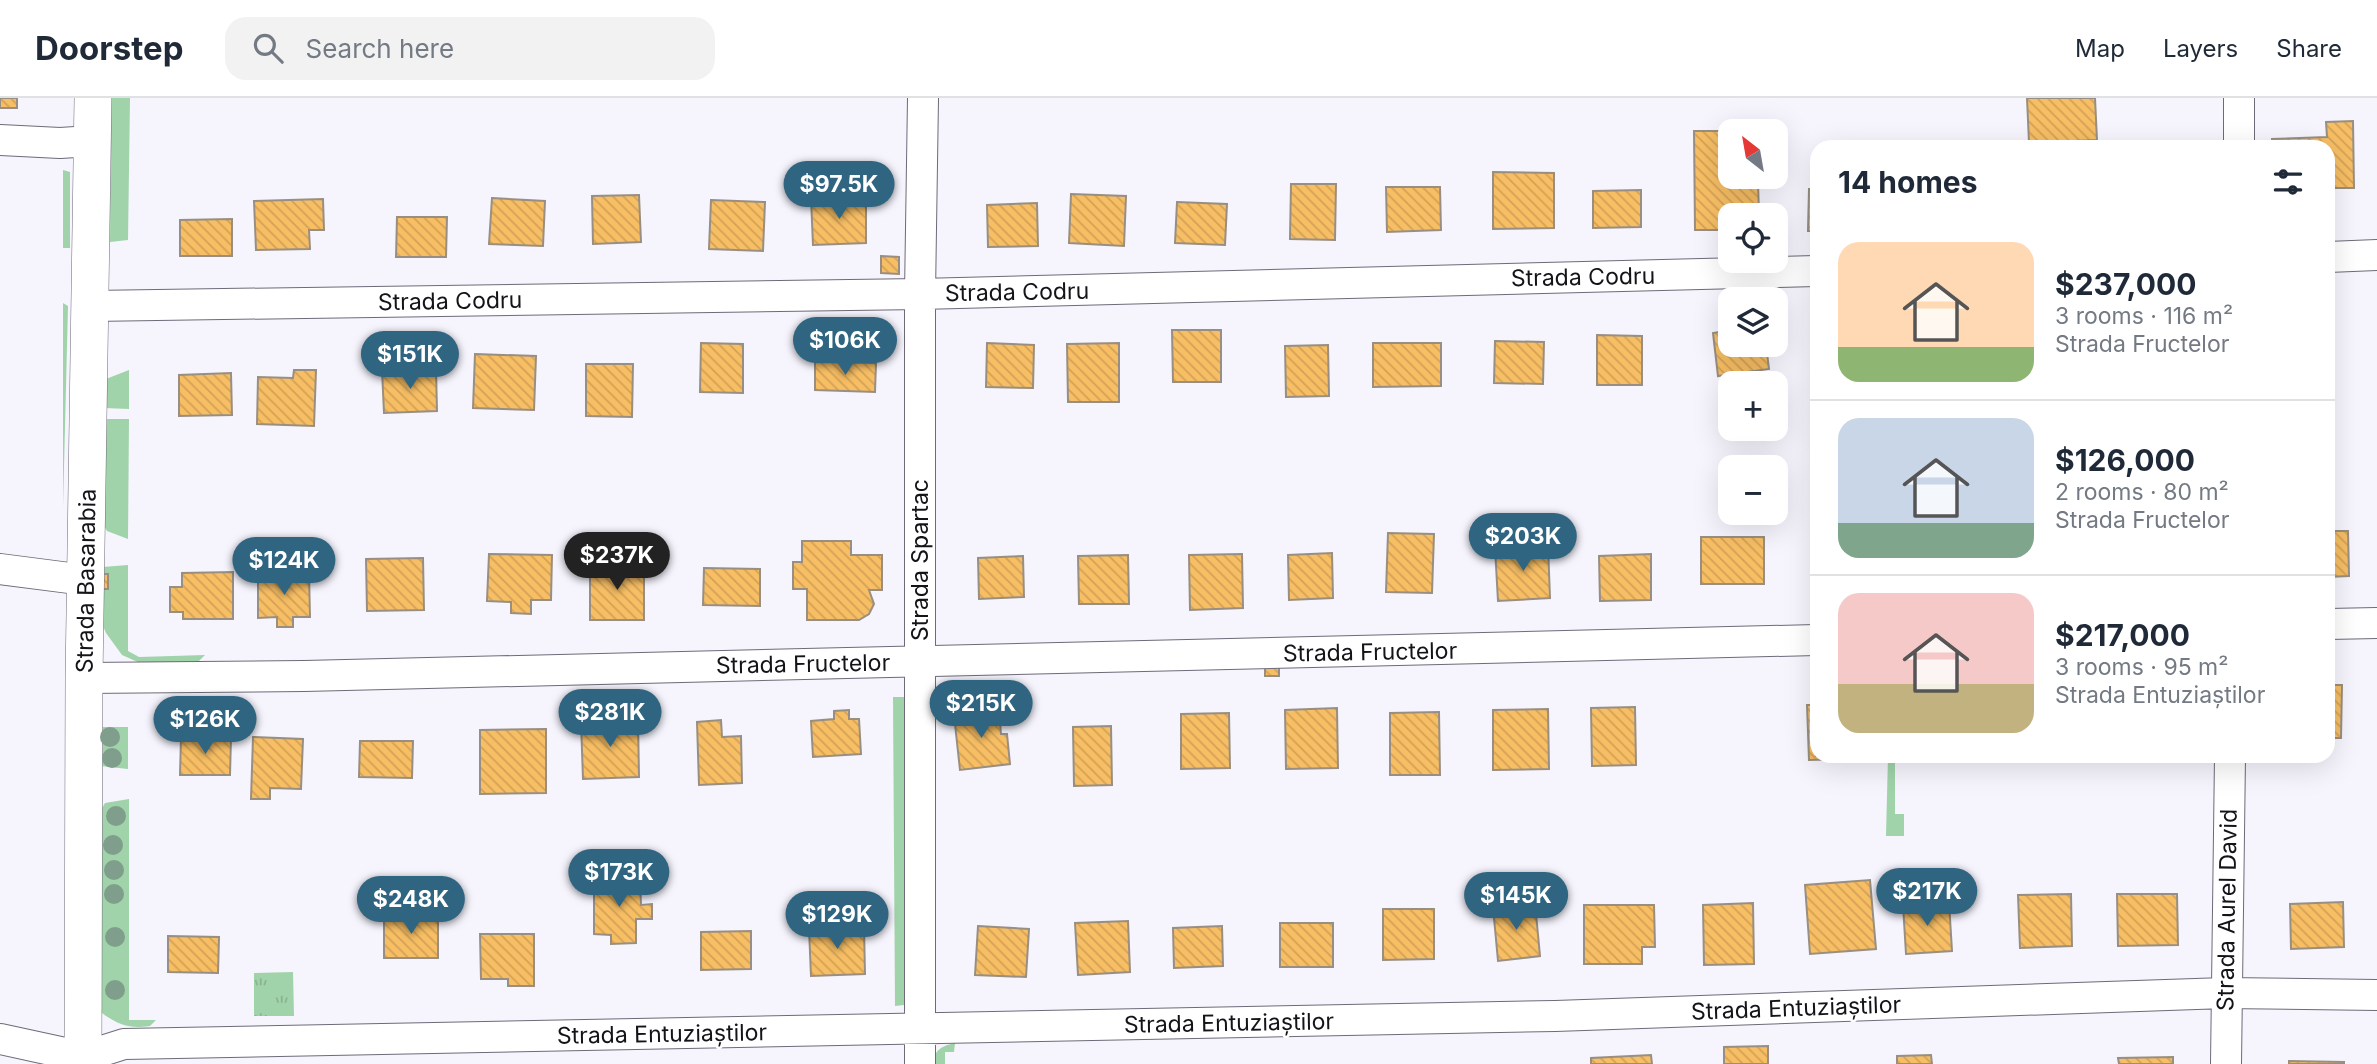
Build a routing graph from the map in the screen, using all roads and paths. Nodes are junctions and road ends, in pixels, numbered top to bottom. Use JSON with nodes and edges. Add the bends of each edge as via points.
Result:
{"nodes":[{"id":1,"x":93,"y":98,"type":"edge"},
{"id":2,"x":923,"y":98,"type":"edge"},
{"id":3,"x":2239,"y":98,"type":"edge"},
{"id":4,"x":0,"y":140,"type":"edge"},
{"id":5,"x":2239,"y":140,"type":"edge"},
{"id":6,"x":92,"y":141,"type":"junction"},
{"id":7,"x":2377,"y":255,"type":"edge"},
{"id":8,"x":2335,"y":257,"type":"edge"},
{"id":9,"x":1810,"y":271,"type":"edge"},
{"id":10,"x":920,"y":294,"type":"junction"},
{"id":11,"x":91,"y":306,"type":"junction"},
{"id":12,"x":0,"y":569,"type":"edge"},
{"id":13,"x":85,"y":580,"type":"junction"},
{"id":14,"x":2377,"y":623,"type":"edge"},
{"id":15,"x":2335,"y":624,"type":"edge"},
{"id":16,"x":1810,"y":640,"type":"edge"},
{"id":17,"x":920,"y":661,"type":"junction"},
{"id":18,"x":84,"y":678,"type":"junction"},
{"id":19,"x":2230,"y":763,"type":"edge"},
{"id":20,"x":2225,"y":993,"type":"junction"},
{"id":21,"x":2377,"y":995,"type":"edge"},
{"id":22,"x":920,"y":1029,"type":"junction"},
{"id":23,"x":0,"y":1039,"type":"edge"},
{"id":24,"x":83,"y":1060,"type":"edge"},
{"id":25,"x":920,"y":1064,"type":"edge"},
{"id":26,"x":2225,"y":1064,"type":"edge"}],
"edges":[{"from":1,"to":6,"type":"street","name":"Strada Basarabia"},
{"from":2,"to":10,"type":"street","name":"Strada Spartac"},
{"from":3,"to":5,"type":"street"},
{"from":4,"to":6,"type":"street"},
{"from":6,"to":11,"type":"street","name":"Strada Basarabia"},
{"from":7,"to":8,"type":"street"},
{"from":9,"to":10,"type":"street","name":"Strada Codru"},
{"from":10,"to":11,"type":"street","name":"Strada Codru"},
{"from":10,"to":17,"type":"street","name":"Strada Spartac"},
{"from":11,"to":13,"type":"street","name":"Strada Basarabia"},
{"from":12,"to":13,"type":"street"},
{"from":13,"to":18,"type":"street","name":"Strada Basarabia"},
{"from":14,"to":15,"type":"street"},
{"from":16,"to":17,"type":"street","name":"Strada Fructelor"},
{"from":17,"to":18,"type":"street","name":"Strada Fructelor"},
{"from":17,"to":22,"type":"street","name":"Strada Spartac"},
{"from":18,"to":24,"type":"street","name":"Strada Basarabia"},
{"from":19,"to":20,"type":"street","name":"Strada Aurel David"},
{"from":20,"to":21,"type":"street","name":"Strada Entuziaștilor"},
{"from":20,"to":22,"type":"street","name":"Strada Entuziaștilor","via":[[1555,1016]]},
{"from":20,"to":26,"type":"street","name":"Strada Aurel David"},
{"from":22,"to":24,"type":"street","name":"Strada Entuziaștilor","via":[[124,1044]]},
{"from":22,"to":25,"type":"street","name":"Strada Spartac"},
{"from":23,"to":24,"type":"street"}]}
